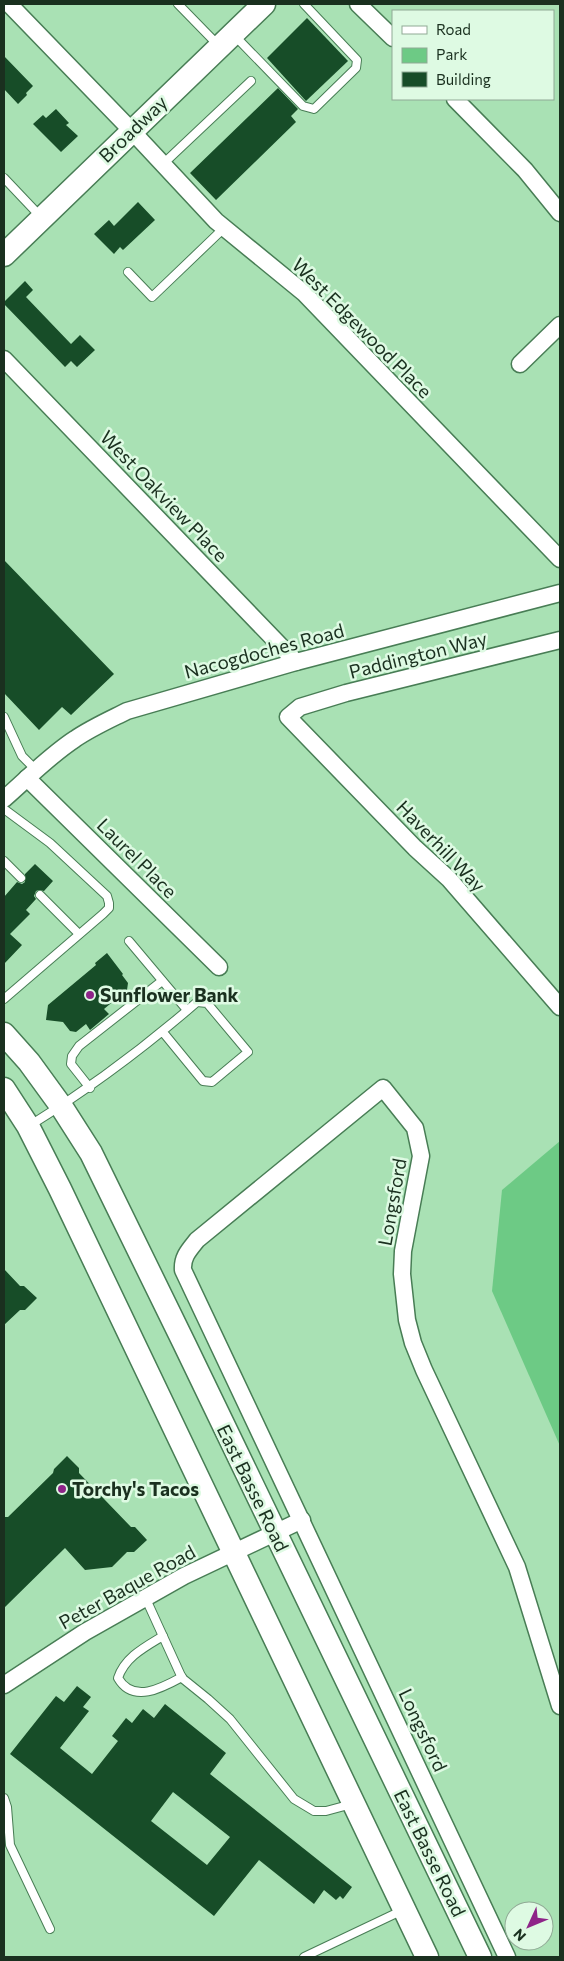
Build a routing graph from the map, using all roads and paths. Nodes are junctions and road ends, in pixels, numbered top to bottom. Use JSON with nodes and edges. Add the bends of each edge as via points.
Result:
{"nodes":[{"id":1,"x":8,"y":4,"type":"edge"},
{"id":2,"x":178,"y":4,"type":"edge"},
{"id":3,"x":264,"y":4,"type":"edge"},
{"id":4,"x":304,"y":4,"type":"edge"},
{"id":5,"x":358,"y":4,"type":"edge"},
{"id":6,"x":392,"y":37,"type":"edge"},
{"id":7,"x":226,"y":40,"type":"junction"},
{"id":8,"x":251,"y":81,"type":"dead end"},
{"id":9,"x":456,"y":100,"type":"edge"},
{"id":10,"x":131,"y":130,"type":"junction"},
{"id":11,"x":163,"y":164,"type":"junction"},
{"id":12,"x":4,"y":178,"type":"edge"},
{"id":13,"x":560,"y":213,"type":"edge"},
{"id":14,"x":42,"y":218,"type":"junction"},
{"id":15,"x":224,"y":228,"type":"junction"},
{"id":16,"x":4,"y":255,"type":"edge"},
{"id":17,"x":128,"y":272,"type":"dead end"},
{"id":18,"x":560,"y":325,"type":"edge"},
{"id":19,"x":4,"y":359,"type":"edge"},
{"id":20,"x":520,"y":364,"type":"dead end"},
{"id":21,"x":560,"y":559,"type":"edge"},
{"id":22,"x":560,"y":593,"type":"edge"},
{"id":23,"x":560,"y":640,"type":"edge"},
{"id":24,"x":296,"y":662,"type":"junction"},
{"id":25,"x":4,"y":717,"type":"edge"},
{"id":26,"x":288,"y":717,"type":"joint"},
{"id":27,"x":32,"y":774,"type":"junction"},
{"id":28,"x":4,"y":800,"type":"edge"},
{"id":29,"x":4,"y":809,"type":"edge"},
{"id":30,"x":4,"y":861,"type":"edge"},
{"id":31,"x":21,"y":878,"type":"dead end"},
{"id":32,"x":40,"y":895,"type":"dead end"},
{"id":33,"x":80,"y":934,"type":"junction"},
{"id":34,"x":129,"y":941,"type":"dead end"},
{"id":35,"x":219,"y":967,"type":"dead end"},
{"id":36,"x":162,"y":981,"type":"junction"},
{"id":37,"x":4,"y":999,"type":"edge"},
{"id":38,"x":560,"y":1007,"type":"edge"},
{"id":39,"x":187,"y":1010,"type":"junction"},
{"id":40,"x":162,"y":1031,"type":"junction"},
{"id":41,"x":4,"y":1034,"type":"edge"},
{"id":42,"x":90,"y":1088,"type":"junction"},
{"id":43,"x":4,"y":1089,"type":"edge"},
{"id":44,"x":61,"y":1106,"type":"junction"},
{"id":45,"x":28,"y":1126,"type":"junction"},
{"id":46,"x":302,"y":1520,"type":"junction"},
{"id":47,"x":274,"y":1533,"type":"junction"},
{"id":48,"x":233,"y":1552,"type":"junction"},
{"id":49,"x":146,"y":1599,"type":"junction"},
{"id":50,"x":163,"y":1636,"type":"junction"},
{"id":51,"x":182,"y":1677,"type":"junction"},
{"id":52,"x":4,"y":1685,"type":"edge"},
{"id":53,"x":560,"y":1706,"type":"edge"},
{"id":54,"x":4,"y":1798,"type":"edge"},
{"id":55,"x":354,"y":1803,"type":"junction"},
{"id":56,"x":405,"y":1910,"type":"junction"},
{"id":57,"x":50,"y":1928,"type":"dead end"},
{"id":58,"x":304,"y":1957,"type":"edge"},
{"id":59,"x":427,"y":1957,"type":"edge"},
{"id":60,"x":480,"y":1957,"type":"edge"},
{"id":61,"x":507,"y":1957,"type":"edge"}],
"edges":[{"from":1,"to":10,"type":"street","name":"West Edgewood Place"},
{"from":2,"to":7,"type":"lane"},
{"from":3,"to":7,"type":"main road","name":"Broadway"},
{"from":4,"to":7,"type":"lane","via":[[357,60],[356,68],[314,109],[303,106]]},
{"from":5,"to":6,"type":"street"},
{"from":7,"to":10,"type":"main road","name":"Broadway"},
{"from":8,"to":11,"type":"lane"},
{"from":9,"to":13,"type":"street","via":[[525,170]]},
{"from":10,"to":11,"type":"street","name":"West Edgewood Place"},
{"from":10,"to":14,"type":"main road","name":"Broadway"},
{"from":11,"to":15,"type":"street","name":"West Edgewood Place"},
{"from":12,"to":14,"type":"lane"},
{"from":14,"to":16,"type":"main road","name":"Broadway"},
{"from":15,"to":17,"type":"lane","via":[[152,296]]},
{"from":15,"to":21,"type":"street","name":"West Edgewood Place","via":[[304,293]]},
{"from":18,"to":20,"type":"street"},
{"from":19,"to":24,"type":"street","name":"West Oakview Place"},
{"from":22,"to":24,"type":"street","name":"Nacogdoches Road"},
{"from":23,"to":26,"type":"street","name":"Paddington Way","via":[[346,693],[300,707]]},
{"from":24,"to":27,"type":"street","name":"Nacogdoches Road","via":[[100,723]]},
{"from":25,"to":27,"type":"lane"},
{"from":26,"to":38,"type":"street","name":"Haverhill Way","via":[[449,879]]},
{"from":27,"to":28,"type":"street","name":"Nacogdoches Road"},
{"from":27,"to":35,"type":"street","name":"Laurel Place"},
{"from":29,"to":33,"type":"lane","via":[[50,843],[107,896],[109,908]]},
{"from":30,"to":31,"type":"lane"},
{"from":32,"to":33,"type":"lane"},
{"from":33,"to":37,"type":"lane"},
{"from":34,"to":36,"type":"lane"},
{"from":36,"to":39,"type":"lane"},
{"from":36,"to":42,"type":"lane","via":[[79,1046],[72,1056],[71,1064]]},
{"from":39,"to":40,"type":"lane"},
{"from":39,"to":40,"type":"lane","via":[[197,1002],[206,1003],[248,1052],[212,1082],[203,1081]]},
{"from":40,"to":42,"type":"lane"},
{"from":41,"to":44,"type":"main road","name":"East Basse Road"},
{"from":42,"to":44,"type":"lane"},
{"from":43,"to":45,"type":"main road"},
{"from":44,"to":45,"type":"lane"},
{"from":44,"to":47,"type":"main road","name":"East Basse Road","via":[[99,1170]]},
{"from":45,"to":48,"type":"main road"},
{"from":46,"to":47,"type":"street"},
{"from":46,"to":53,"type":"street","name":"Longsford","via":[[188,1283],[182,1263],[197,1240],[383,1088],[415,1128],[421,1156],[403,1251],[402,1274],[403,1297],[413,1343],[517,1567]]},
{"from":46,"to":61,"type":"street","name":"Longsford"},
{"from":47,"to":48,"type":"street","name":"Peter Baque Road"},
{"from":47,"to":60,"type":"main road","name":"East Basse Road"},
{"from":48,"to":49,"type":"street","name":"Peter Baque Road"},
{"from":48,"to":55,"type":"main road"},
{"from":49,"to":50,"type":"lane"},
{"from":49,"to":52,"type":"street","name":"Peter Baque Road","via":[[85,1632]]},
{"from":50,"to":51,"type":"lane"},
{"from":50,"to":51,"type":"lane","via":[[135,1654],[122,1668],[118,1678],[123,1687],[150,1692]]},
{"from":51,"to":55,"type":"lane","via":[[230,1719],[294,1799],[314,1811],[332,1810]]},
{"from":54,"to":57,"type":"lane","via":[[10,1845]]},
{"from":55,"to":56,"type":"main road"},
{"from":56,"to":58,"type":"lane"},
{"from":56,"to":59,"type":"main road"}]}
